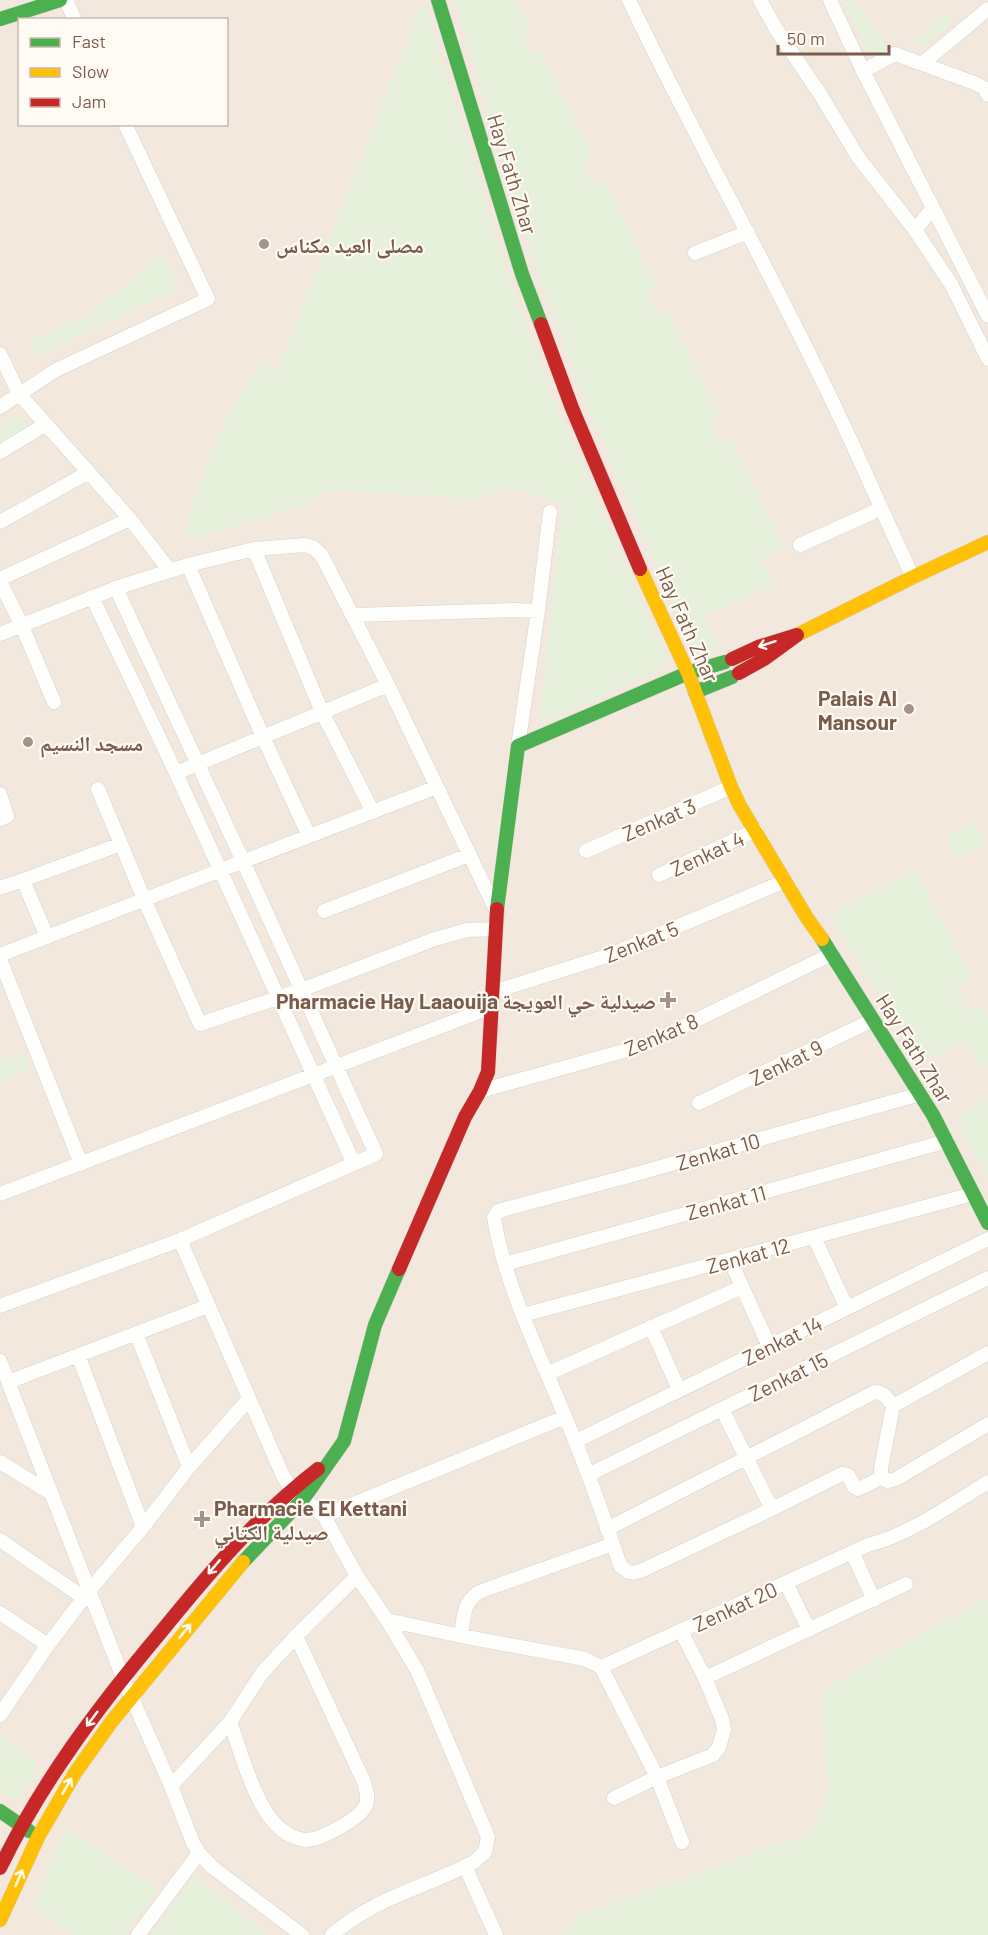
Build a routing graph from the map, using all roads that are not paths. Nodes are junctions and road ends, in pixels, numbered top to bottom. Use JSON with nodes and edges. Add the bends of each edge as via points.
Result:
{"nodes":[{"id":1,"x":60,"y":0,"type":"edge"},
{"id":2,"x":66,"y":0,"type":"edge"},
{"id":3,"x":438,"y":0,"type":"edge"},
{"id":4,"x":628,"y":0,"type":"edge"},
{"id":5,"x":760,"y":0,"type":"edge"},
{"id":6,"x":830,"y":0,"type":"edge"},
{"id":7,"x":988,"y":9,"type":"edge"},
{"id":8,"x":74,"y":18,"type":"edge"},
{"id":9,"x":0,"y":19,"type":"edge"},
{"id":10,"x":923,"y":63,"type":"junction"},
{"id":11,"x":863,"y":71,"type":"junction"},
{"id":12,"x":988,"y":95,"type":"edge"},
{"id":13,"x":126,"y":126,"type":"edge"},
{"id":14,"x":933,"y":208,"type":"junction"},
{"id":15,"x":915,"y":230,"type":"junction"},
{"id":16,"x":748,"y":232,"type":"junction"},
{"id":17,"x":695,"y":253,"type":"dead end"},
{"id":18,"x":988,"y":316,"type":"edge"},
{"id":19,"x":0,"y":354,"type":"edge"},
{"id":20,"x":988,"y":359,"type":"edge"},
{"id":21,"x":19,"y":394,"type":"junction"},
{"id":22,"x":0,"y":407,"type":"edge"},
{"id":23,"x":46,"y":424,"type":"junction"},
{"id":24,"x":0,"y":452,"type":"edge"},
{"id":25,"x":89,"y":472,"type":"junction"},
{"id":26,"x":880,"y":509,"type":"junction"},
{"id":27,"x":550,"y":512,"type":"dead end"},
{"id":28,"x":130,"y":519,"type":"junction"},
{"id":29,"x":0,"y":522,"type":"edge"},
{"id":30,"x":988,"y":542,"type":"edge"},
{"id":31,"x":800,"y":545,"type":"dead end"},
{"id":32,"x":254,"y":549,"type":"junction"},
{"id":33,"x":189,"y":566,"type":"junction"},
{"id":34,"x":170,"y":571,"type":"junction"},
{"id":35,"x":914,"y":577,"type":"junction"},
{"id":36,"x":0,"y":581,"type":"edge"},
{"id":37,"x":116,"y":588,"type":"junction"},
{"id":38,"x":92,"y":597,"type":"junction"},
{"id":39,"x":538,"y":611,"type":"junction"},
{"id":40,"x":353,"y":615,"type":"junction"},
{"id":41,"x":22,"y":626,"type":"junction"},
{"id":42,"x":0,"y":634,"type":"edge"},
{"id":43,"x":796,"y":635,"type":"junction"},
{"id":44,"x":688,"y":674,"type":"junction"},
{"id":45,"x":388,"y":685,"type":"junction"},
{"id":46,"x":695,"y":692,"type":"junction"},
{"id":47,"x":54,"y":702,"type":"dead end"},
{"id":48,"x":322,"y":712,"type":"junction"},
{"id":49,"x":263,"y":737,"type":"junction"},
{"id":50,"x":518,"y":746,"type":"junction"},
{"id":51,"x":196,"y":765,"type":"junction"},
{"id":52,"x":176,"y":773,"type":"junction"},
{"id":53,"x":437,"y":787,"type":"junction"},
{"id":54,"x":731,"y":788,"type":"junction"},
{"id":55,"x":98,"y":789,"type":"dead end"},
{"id":56,"x":0,"y":794,"type":"edge"},
{"id":57,"x":373,"y":812,"type":"junction"},
{"id":58,"x":0,"y":819,"type":"edge"},
{"id":59,"x":756,"y":830,"type":"junction"},
{"id":60,"x":309,"y":836,"type":"junction"},
{"id":61,"x":121,"y":844,"type":"junction"},
{"id":62,"x":586,"y":851,"type":"dead end"},
{"id":63,"x":469,"y":855,"type":"junction"},
{"id":64,"x":243,"y":861,"type":"junction"},
{"id":65,"x":220,"y":870,"type":"junction"},
{"id":66,"x":659,"y":875,"type":"dead end"},
{"id":67,"x":23,"y":880,"type":"junction"},
{"id":68,"x":785,"y":881,"type":"junction"},
{"id":69,"x":0,"y":888,"type":"edge"},
{"id":70,"x":144,"y":899,"type":"junction"},
{"id":71,"x":324,"y":911,"type":"dead end"},
{"id":72,"x":497,"y":912,"type":"junction"},
{"id":73,"x":496,"y":929,"type":"junction"},
{"id":74,"x":47,"y":937,"type":"junction"},
{"id":75,"x":832,"y":954,"type":"junction"},
{"id":76,"x":0,"y":957,"type":"edge"},
{"id":77,"x":301,"y":990,"type":"junction"},
{"id":78,"x":493,"y":992,"type":"junction"},
{"id":79,"x":279,"y":998,"type":"junction"},
{"id":80,"x":492,"y":1007,"type":"junction"},
{"id":81,"x":873,"y":1020,"type":"junction"},
{"id":82,"x":336,"y":1066,"type":"junction"},
{"id":83,"x":314,"y":1075,"type":"junction"},
{"id":84,"x":480,"y":1091,"type":"junction"},
{"id":85,"x":920,"y":1094,"type":"junction"},
{"id":86,"x":699,"y":1104,"type":"dead end"},
{"id":87,"x":947,"y":1141,"type":"junction"},
{"id":88,"x":81,"y":1164,"type":"junction"},
{"id":89,"x":354,"y":1164,"type":"junction"},
{"id":90,"x":0,"y":1194,"type":"edge"},
{"id":91,"x":973,"y":1194,"type":"junction"},
{"id":92,"x":988,"y":1223,"type":"edge"},
{"id":93,"x":814,"y":1237,"type":"junction"},
{"id":94,"x":988,"y":1239,"type":"edge"},
{"id":95,"x":180,"y":1240,"type":"junction"},
{"id":96,"x":730,"y":1260,"type":"junction"},
{"id":97,"x":505,"y":1264,"type":"junction"},
{"id":98,"x":988,"y":1278,"type":"edge"},
{"id":99,"x":742,"y":1287,"type":"junction"},
{"id":100,"x":0,"y":1306,"type":"edge"},
{"id":101,"x":208,"y":1306,"type":"junction"},
{"id":102,"x":848,"y":1308,"type":"junction"},
{"id":103,"x":523,"y":1315,"type":"junction"},
{"id":104,"x":651,"y":1327,"type":"junction"},
{"id":105,"x":136,"y":1333,"type":"junction"},
{"id":106,"x":769,"y":1346,"type":"junction"},
{"id":107,"x":988,"y":1353,"type":"edge"},
{"id":108,"x":78,"y":1355,"type":"junction"},
{"id":109,"x":3,"y":1374,"type":"edge"},
{"id":110,"x":547,"y":1374,"type":"junction"},
{"id":111,"x":679,"y":1390,"type":"junction"},
{"id":112,"x":248,"y":1400,"type":"junction"},
{"id":113,"x":893,"y":1406,"type":"junction"},
{"id":114,"x":722,"y":1409,"type":"junction"},
{"id":115,"x":566,"y":1417,"type":"junction"},
{"id":116,"x":988,"y":1424,"type":"edge"},
{"id":117,"x":576,"y":1441,"type":"junction"},
{"id":118,"x":334,"y":1457,"type":"junction"},
{"id":119,"x":746,"y":1458,"type":"junction"},
{"id":120,"x":0,"y":1462,"type":"edge"},
{"id":121,"x":189,"y":1467,"type":"junction"},
{"id":122,"x":588,"y":1475,"type":"junction"},
{"id":123,"x":881,"y":1478,"type":"junction"},
{"id":124,"x":988,"y":1482,"type":"edge"},
{"id":125,"x":291,"y":1488,"type":"junction"},
{"id":126,"x":52,"y":1494,"type":"junction"},
{"id":127,"x":304,"y":1498,"type":"junction"},
{"id":128,"x":772,"y":1509,"type":"junction"},
{"id":129,"x":324,"y":1516,"type":"junction"},
{"id":130,"x":143,"y":1527,"type":"junction"},
{"id":131,"x":607,"y":1528,"type":"junction"},
{"id":132,"x":0,"y":1540,"type":"edge"},
{"id":133,"x":613,"y":1544,"type":"junction"},
{"id":134,"x":852,"y":1552,"type":"junction"},
{"id":135,"x":357,"y":1576,"type":"junction"},
{"id":136,"x":786,"y":1583,"type":"junction"},
{"id":137,"x":906,"y":1584,"type":"dead end"},
{"id":138,"x":87,"y":1595,"type":"junction"},
{"id":139,"x":874,"y":1600,"type":"junction"},
{"id":140,"x":0,"y":1613,"type":"edge"},
{"id":141,"x":387,"y":1620,"type":"junction"},
{"id":142,"x":809,"y":1630,"type":"junction"},
{"id":143,"x":681,"y":1631,"type":"junction"},
{"id":144,"x":296,"y":1636,"type":"junction"},
{"id":145,"x":461,"y":1636,"type":"junction"},
{"id":146,"x":48,"y":1645,"type":"junction"},
{"id":147,"x":601,"y":1667,"type":"junction"},
{"id":148,"x":123,"y":1678,"type":"junction"},
{"id":149,"x":705,"y":1678,"type":"junction"},
{"id":150,"x":132,"y":1696,"type":"junction"},
{"id":151,"x":3,"y":1706,"type":"edge"},
{"id":152,"x":230,"y":1722,"type":"junction"},
{"id":153,"x":657,"y":1777,"type":"junction"},
{"id":154,"x":171,"y":1786,"type":"junction"},
{"id":155,"x":614,"y":1798,"type":"dead end"},
{"id":156,"x":0,"y":1811,"type":"edge"},
{"id":157,"x":20,"y":1825,"type":"junction"},
{"id":158,"x":38,"y":1837,"type":"junction"},
{"id":159,"x":5,"y":1842,"type":"edge"},
{"id":160,"x":682,"y":1842,"type":"dead end"},
{"id":161,"x":199,"y":1853,"type":"junction"},
{"id":162,"x":28,"y":1856,"type":"junction"},
{"id":163,"x":465,"y":1866,"type":"junction"},
{"id":164,"x":0,"y":1868,"type":"edge"},
{"id":165,"x":0,"y":1920,"type":"edge"},
{"id":166,"x":138,"y":1935,"type":"edge"},
{"id":167,"x":302,"y":1935,"type":"edge"},
{"id":168,"x":332,"y":1935,"type":"edge"},
{"id":169,"x":495,"y":1935,"type":"edge"}],
"edges":[{"from":1,"to":9,"type":"street"},
{"from":2,"to":8,"type":"street"},
{"from":3,"to":44,"type":"street","name":"Hay Fath Zhar","via":[[522,274],[572,408]]},
{"from":4,"to":16,"type":"street"},
{"from":5,"to":15,"type":"street","via":[[858,157]]},
{"from":6,"to":11,"type":"street"},
{"from":7,"to":10,"type":"street"},
{"from":10,"to":11,"type":"street","via":[[895,54]]},
{"from":10,"to":12,"type":"street","via":[[977,84]]},
{"from":11,"to":14,"type":"street"},
{"from":13,"to":21,"type":"street","via":[[208,299],[56,370]]},
{"from":14,"to":15,"type":"street"},
{"from":14,"to":18,"type":"street"},
{"from":15,"to":20,"type":"street","via":[[951,284]]},
{"from":16,"to":17,"type":"street"},
{"from":16,"to":26,"type":"street","via":[[836,407]]},
{"from":19,"to":21,"type":"street"},
{"from":21,"to":22,"type":"street"},
{"from":21,"to":23,"type":"street"},
{"from":23,"to":24,"type":"street"},
{"from":23,"to":25,"type":"street"},
{"from":25,"to":28,"type":"street"},
{"from":25,"to":29,"type":"street"},
{"from":26,"to":31,"type":"street"},
{"from":26,"to":35,"type":"street"},
{"from":27,"to":39,"type":"street"},
{"from":28,"to":34,"type":"street"},
{"from":28,"to":36,"type":"street"},
{"from":30,"to":35,"type":"street"},
{"from":32,"to":33,"type":"street"},
{"from":32,"to":40,"type":"street","via":[[292,545],[314,548]]},
{"from":32,"to":48,"type":"street"},
{"from":33,"to":34,"type":"street"},
{"from":33,"to":49,"type":"street"},
{"from":34,"to":37,"type":"street"},
{"from":35,"to":43,"type":"street"},
{"from":36,"to":41,"type":"street"},
{"from":37,"to":38,"type":"street"},
{"from":37,"to":51,"type":"street"},
{"from":38,"to":41,"type":"street"},
{"from":38,"to":52,"type":"street"},
{"from":39,"to":40,"type":"street"},
{"from":39,"to":50,"type":"street"},
{"from":40,"to":45,"type":"street"},
{"from":41,"to":42,"type":"street"},
{"from":41,"to":47,"type":"street"},
{"from":43,"to":44,"type":"street","one_way":true},
{"from":43,"to":46,"type":"street","via":[[736,675]]},
{"from":44,"to":46,"type":"street","name":"Hay Fath Zhar"},
{"from":44,"to":50,"type":"street"},
{"from":45,"to":48,"type":"street"},
{"from":45,"to":53,"type":"street"},
{"from":46,"to":54,"type":"street","name":"Hay Fath Zhar"},
{"from":48,"to":49,"type":"street"},
{"from":48,"to":57,"type":"street"},
{"from":49,"to":51,"type":"street"},
{"from":49,"to":60,"type":"street"},
{"from":50,"to":72,"type":"street"},
{"from":51,"to":52,"type":"street"},
{"from":51,"to":64,"type":"street"},
{"from":52,"to":65,"type":"street"},
{"from":53,"to":57,"type":"street"},
{"from":53,"to":63,"type":"street"},
{"from":54,"to":59,"type":"street","name":"Hay Fath Zhar"},
{"from":54,"to":62,"type":"street","name":"Zenkat 3"},
{"from":55,"to":61,"type":"street"},
{"from":56,"to":58,"type":"street","via":[[8,816]]},
{"from":57,"to":60,"type":"street"},
{"from":59,"to":66,"type":"street","name":"Zenkat 4"},
{"from":59,"to":68,"type":"street","name":"Hay Fath Zhar"},
{"from":60,"to":64,"type":"street"},
{"from":61,"to":67,"type":"street"},
{"from":61,"to":70,"type":"street"},
{"from":63,"to":71,"type":"street"},
{"from":63,"to":72,"type":"street"},
{"from":64,"to":65,"type":"street"},
{"from":64,"to":77,"type":"street"},
{"from":65,"to":70,"type":"street"},
{"from":65,"to":79,"type":"street"},
{"from":67,"to":69,"type":"street"},
{"from":67,"to":74,"type":"street"},
{"from":68,"to":75,"type":"street","name":"Hay Fath Zhar"},
{"from":68,"to":78,"type":"street","name":"Zenkat 5","via":[[610,955]]},
{"from":70,"to":74,"type":"street"},
{"from":70,"to":79,"type":"street","via":[[200,1024]]},
{"from":72,"to":73,"type":"street"},
{"from":73,"to":77,"type":"street","via":[[468,930],[435,939]]},
{"from":73,"to":78,"type":"street"},
{"from":74,"to":76,"type":"street"},
{"from":75,"to":81,"type":"street","name":"Hay Fath Zhar"},
{"from":75,"to":84,"type":"street","name":"Zenkat 8","via":[[645,1045]]},
{"from":76,"to":88,"type":"street"},
{"from":77,"to":79,"type":"street"},
{"from":77,"to":82,"type":"street"},
{"from":78,"to":80,"type":"street"},
{"from":79,"to":83,"type":"street"},
{"from":80,"to":82,"type":"street"},
{"from":80,"to":84,"type":"street","via":[[489,1066]]},
{"from":81,"to":85,"type":"street","name":"Hay Fath Zhar"},
{"from":81,"to":86,"type":"street","name":"Zenkat 9"},
{"from":82,"to":83,"type":"street"},
{"from":82,"to":89,"type":"street","via":[[376,1154]]},
{"from":83,"to":88,"type":"street"},
{"from":83,"to":89,"type":"street"},
{"from":84,"to":118,"type":"street","via":[[465,1117],[375,1325],[349,1425]]},
{"from":85,"to":87,"type":"street","name":"Hay Fath Zhar"},
{"from":85,"to":97,"type":"street","name":"Zenkat 10","via":[[498,1211],[495,1224]]},
{"from":87,"to":91,"type":"street","name":"Hay Fath Zhar"},
{"from":87,"to":97,"type":"street","name":"Zenkat 11"},
{"from":88,"to":90,"type":"street"},
{"from":89,"to":95,"type":"street"},
{"from":91,"to":92,"type":"street","name":"Hay Fath Zhar"},
{"from":91,"to":93,"type":"street","name":"Zenkat 12"},
{"from":93,"to":96,"type":"street","name":"Zenkat 12"},
{"from":93,"to":102,"type":"street"},
{"from":94,"to":102,"type":"street","name":"Zenkat 14"},
{"from":95,"to":100,"type":"street"},
{"from":95,"to":101,"type":"street"},
{"from":96,"to":99,"type":"street"},
{"from":96,"to":103,"type":"street","name":"Zenkat 12"},
{"from":97,"to":103,"type":"street"},
{"from":98,"to":114,"type":"street","name":"Zenkat 15"},
{"from":99,"to":104,"type":"street"},
{"from":99,"to":106,"type":"street"},
{"from":101,"to":105,"type":"street"},
{"from":101,"to":112,"type":"street"},
{"from":102,"to":106,"type":"street","name":"Zenkat 14"},
{"from":103,"to":110,"type":"street"},
{"from":104,"to":110,"type":"street"},
{"from":104,"to":111,"type":"street"},
{"from":105,"to":108,"type":"street"},
{"from":105,"to":121,"type":"street"},
{"from":106,"to":111,"type":"street","name":"Zenkat 14"},
{"from":107,"to":113,"type":"street"},
{"from":108,"to":109,"type":"street"},
{"from":108,"to":130,"type":"street"},
{"from":109,"to":126,"type":"street"},
{"from":110,"to":115,"type":"street"},
{"from":111,"to":117,"type":"street","name":"Zenkat 14"},
{"from":112,"to":121,"type":"street"},
{"from":112,"to":125,"type":"street"},
{"from":113,"to":119,"type":"street","via":[[880,1392],[875,1392]]},
{"from":113,"to":123,"type":"street"},
{"from":114,"to":119,"type":"street"},
{"from":114,"to":122,"type":"street","name":"Zenkat 15"},
{"from":115,"to":117,"type":"street"},
{"from":115,"to":129,"type":"street"},
{"from":116,"to":123,"type":"street","via":[[896,1479]]},
{"from":117,"to":122,"type":"street"},
{"from":118,"to":125,"type":"street"},
{"from":118,"to":127,"type":"street"},
{"from":119,"to":128,"type":"street"},
{"from":119,"to":131,"type":"street"},
{"from":120,"to":126,"type":"street"},
{"from":121,"to":130,"type":"street"},
{"from":122,"to":131,"type":"street"},
{"from":123,"to":128,"type":"street","via":[[858,1489],[843,1474]]},
{"from":124,"to":134,"type":"street","name":"Zenkat 20","via":[[928,1518]]},
{"from":125,"to":127,"type":"street"},
{"from":125,"to":148,"type":"street","one_way":true,"via":[[219,1561]]},
{"from":126,"to":138,"type":"street"},
{"from":127,"to":129,"type":"street"},
{"from":150,"to":127,"type":"street","one_way":true,"via":[[253,1548]]},
{"from":128,"to":133,"type":"street","via":[[635,1573],[620,1565]]},
{"from":129,"to":135,"type":"street"},
{"from":130,"to":138,"type":"street"},
{"from":131,"to":133,"type":"street"},
{"from":132,"to":138,"type":"street"},
{"from":133,"to":145,"type":"street","via":[[479,1592],[465,1607]]},
{"from":134,"to":136,"type":"street","name":"Zenkat 20"},
{"from":134,"to":139,"type":"street"},
{"from":135,"to":141,"type":"street"},
{"from":135,"to":144,"type":"street"},
{"from":136,"to":142,"type":"street"},
{"from":136,"to":143,"type":"street","name":"Zenkat 20"},
{"from":137,"to":139,"type":"street"},
{"from":138,"to":146,"type":"street"},
{"from":138,"to":148,"type":"street"},
{"from":139,"to":142,"type":"street"},
{"from":140,"to":146,"type":"street"},
{"from":141,"to":145,"type":"street"},
{"from":141,"to":163,"type":"street","via":[[418,1672],[488,1837],[485,1852]]},
{"from":142,"to":149,"type":"street"},
{"from":143,"to":147,"type":"street","name":"Zenkat 20"},
{"from":143,"to":149,"type":"street"},
{"from":144,"to":152,"type":"street","via":[[262,1673]]},
{"from":144,"to":152,"type":"street","via":[[364,1782],[368,1798],[362,1812],[349,1822],[307,1840],[283,1831],[257,1796]]},
{"from":145,"to":147,"type":"street","via":[[585,1659]]},
{"from":146,"to":151,"type":"street"},
{"from":147,"to":153,"type":"street"},
{"from":148,"to":150,"type":"street"},
{"from":148,"to":157,"type":"street","one_way":true,"via":[[59,1763]]},
{"from":149,"to":153,"type":"street","via":[[722,1719],[724,1730],[719,1748],[713,1755]]},
{"from":150,"to":154,"type":"street"},
{"from":158,"to":150,"type":"street","one_way":true,"via":[[75,1773]]},
{"from":152,"to":154,"type":"street"},
{"from":153,"to":155,"type":"street"},
{"from":153,"to":160,"type":"street"},
{"from":154,"to":161,"type":"street"},
{"from":156,"to":157,"type":"street"},
{"from":157,"to":158,"type":"street"},
{"from":157,"to":159,"type":"street"},
{"from":158,"to":162,"type":"street"},
{"from":159,"to":162,"type":"street"},
{"from":159,"to":164,"type":"street"},
{"from":161,"to":166,"type":"street"},
{"from":161,"to":167,"type":"street"},
{"from":165,"to":162,"type":"street","one_way":true},
{"from":163,"to":168,"type":"street","via":[[370,1907]]},
{"from":163,"to":169,"type":"street"}]}
